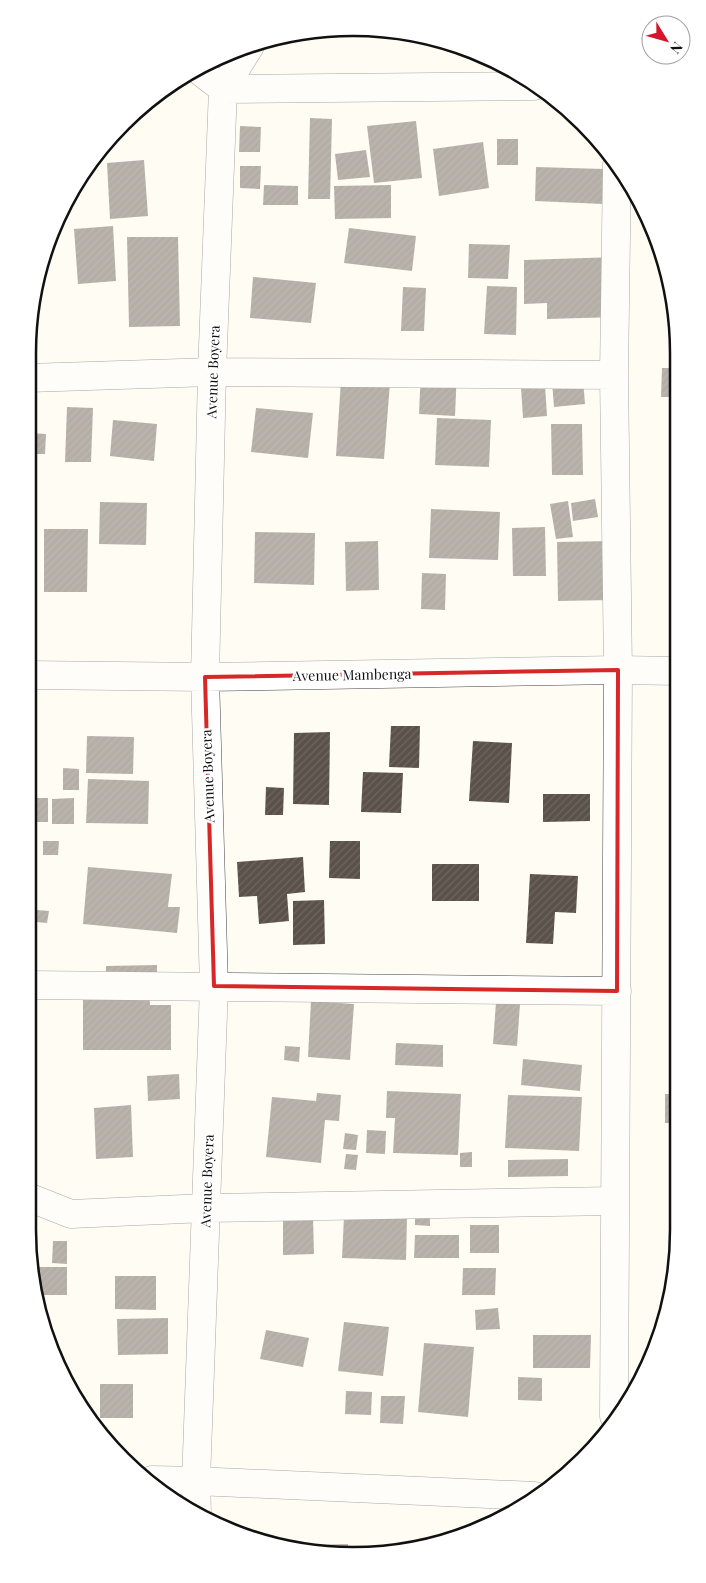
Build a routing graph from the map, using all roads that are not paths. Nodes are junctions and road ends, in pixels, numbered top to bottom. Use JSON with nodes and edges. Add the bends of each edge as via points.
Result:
{"nodes":[{"id":1,"x":244,"y":56,"type":"edge"},
{"id":2,"x":204,"y":74,"type":"edge"},
{"id":3,"x":523,"y":86,"type":"edge"},
{"id":4,"x":223,"y":89,"type":"junction"},
{"id":5,"x":617,"y":178,"type":"edge"},
{"id":6,"x":212,"y":372,"type":"junction"},
{"id":7,"x":614,"y":375,"type":"junction"},
{"id":8,"x":36,"y":378,"type":"edge"},
{"id":9,"x":618,"y":670,"type":"junction"},
{"id":10,"x":670,"y":671,"type":"edge"},
{"id":11,"x":36,"y":675,"type":"edge"},
{"id":12,"x":205,"y":677,"type":"junction"},
{"id":13,"x":36,"y":984,"type":"edge"},
{"id":14,"x":214,"y":986,"type":"junction"},
{"id":15,"x":617,"y":991,"type":"junction"},
{"id":16,"x":36,"y":1199,"type":"edge"},
{"id":17,"x":615,"y":1201,"type":"junction"},
{"id":18,"x":206,"y":1208,"type":"junction"},
{"id":19,"x":614,"y":1409,"type":"edge"},
{"id":20,"x":159,"y":1480,"type":"edge"},
{"id":21,"x":196,"y":1481,"type":"junction"},
{"id":22,"x":525,"y":1496,"type":"edge"},
{"id":23,"x":197,"y":1505,"type":"edge"}],
"edges":[{"from":1,"to":4,"type":"street","name":"Avenue Boyera"},
{"from":2,"to":4,"type":"street"},
{"from":3,"to":4,"type":"street"},
{"from":4,"to":6,"type":"street","name":"Avenue Boyera"},
{"from":5,"to":7,"type":"street"},
{"from":6,"to":7,"type":"street"},
{"from":6,"to":8,"type":"street"},
{"from":6,"to":12,"type":"street","name":"Avenue Boyera"},
{"from":7,"to":9,"type":"street"},
{"from":9,"to":10,"type":"street","name":"Avenue Mambenga"},
{"from":9,"to":12,"type":"street","name":"Avenue Mambenga"},
{"from":9,"to":15,"type":"street"},
{"from":11,"to":12,"type":"street","name":"Avenue Mambenga"},
{"from":12,"to":14,"type":"street","name":"Avenue Boyera"},
{"from":13,"to":14,"type":"street"},
{"from":14,"to":15,"type":"street"},
{"from":14,"to":18,"type":"street","name":"Avenue Boyera"},
{"from":15,"to":17,"type":"street"},
{"from":16,"to":18,"type":"street","via":[[71,1214]]},
{"from":17,"to":18,"type":"street"},
{"from":17,"to":19,"type":"street"},
{"from":18,"to":21,"type":"street","name":"Avenue Boyera"},
{"from":20,"to":21,"type":"street"},
{"from":21,"to":22,"type":"street"},
{"from":21,"to":23,"type":"street","name":"Avenue Boyera"}]}
